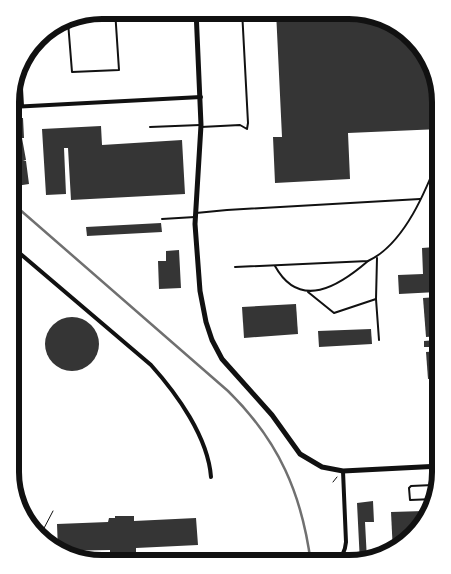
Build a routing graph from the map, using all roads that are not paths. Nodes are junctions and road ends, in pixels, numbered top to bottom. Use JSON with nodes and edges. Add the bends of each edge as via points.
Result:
{"nodes":[{"id":1,"x":116,"y":19,"type":"edge"},
{"id":2,"x":197,"y":19,"type":"edge"},
{"id":3,"x":242,"y":19,"type":"edge"},
{"id":4,"x":68,"y":26,"type":"edge"},
{"id":5,"x":22,"y":81,"type":"edge"},
{"id":6,"x":201,"y":97,"type":"junction"},
{"id":7,"x":19,"y":106,"type":"edge"},
{"id":8,"x":23,"y":106,"type":"junction"},
{"id":9,"x":201,"y":126,"type":"junction"},
{"id":10,"x":150,"y":127,"type":"dead end"},
{"id":11,"x":432,"y":174,"type":"edge"},
{"id":12,"x":420,"y":199,"type":"junction"},
{"id":13,"x":195,"y":215,"type":"junction"},
{"id":14,"x":162,"y":219,"type":"dead end"},
{"id":15,"x":19,"y":253,"type":"edge"},
{"id":16,"x":376,"y":258,"type":"junction"},
{"id":17,"x":368,"y":262,"type":"junction"},
{"id":18,"x":274,"y":266,"type":"junction"},
{"id":19,"x":235,"y":268,"type":"dead end"},
{"id":20,"x":308,"y":292,"type":"junction"},
{"id":21,"x":376,"y":299,"type":"junction"},
{"id":22,"x":379,"y":340,"type":"dead end"},
{"id":23,"x":432,"y":466,"type":"edge"},
{"id":24,"x":343,"y":471,"type":"junction"},
{"id":25,"x":211,"y":477,"type":"dead end"},
{"id":26,"x":431,"y":485,"type":"edge"},
{"id":27,"x":428,"y":499,"type":"edge"},
{"id":28,"x":343,"y":555,"type":"edge"}],
"edges":[{"from":1,"to":4,"type":"lane","via":[[119,70],[72,72]]},
{"from":2,"to":6,"type":"street"},
{"from":3,"to":9,"type":"lane","via":[[247,129],[240,125]]},
{"from":5,"to":8,"type":"lane"},
{"from":6,"to":8,"type":"street"},
{"from":6,"to":9,"type":"street"},
{"from":7,"to":8,"type":"street"},
{"from":9,"to":10,"type":"lane"},
{"from":9,"to":13,"type":"street"},
{"from":11,"to":12,"type":"lane"},
{"from":12,"to":13,"type":"lane","via":[[227,210]]},
{"from":12,"to":16,"type":"lane","via":[[400,234]]},
{"from":13,"to":14,"type":"lane"},
{"from":13,"to":24,"type":"street","via":[[202,307],[220,354],[300,454],[322,467]]},
{"from":15,"to":25,"type":"street","via":[[150,365],[170,386],[196,430],[210,464]]},
{"from":16,"to":17,"type":"lane"},
{"from":16,"to":21,"type":"lane"},
{"from":17,"to":18,"type":"lane"},
{"from":17,"to":20,"type":"lane","via":[[346,279],[328,288]]},
{"from":18,"to":19,"type":"lane"},
{"from":18,"to":20,"type":"lane","via":[[287,282]]},
{"from":20,"to":21,"type":"lane","via":[[334,313]]},
{"from":21,"to":22,"type":"lane"},
{"from":23,"to":24,"type":"street"},
{"from":24,"to":28,"type":"street","via":[[346,542]]},
{"from":26,"to":27,"type":"lane","via":[[409,488],[410,500]]}]}
